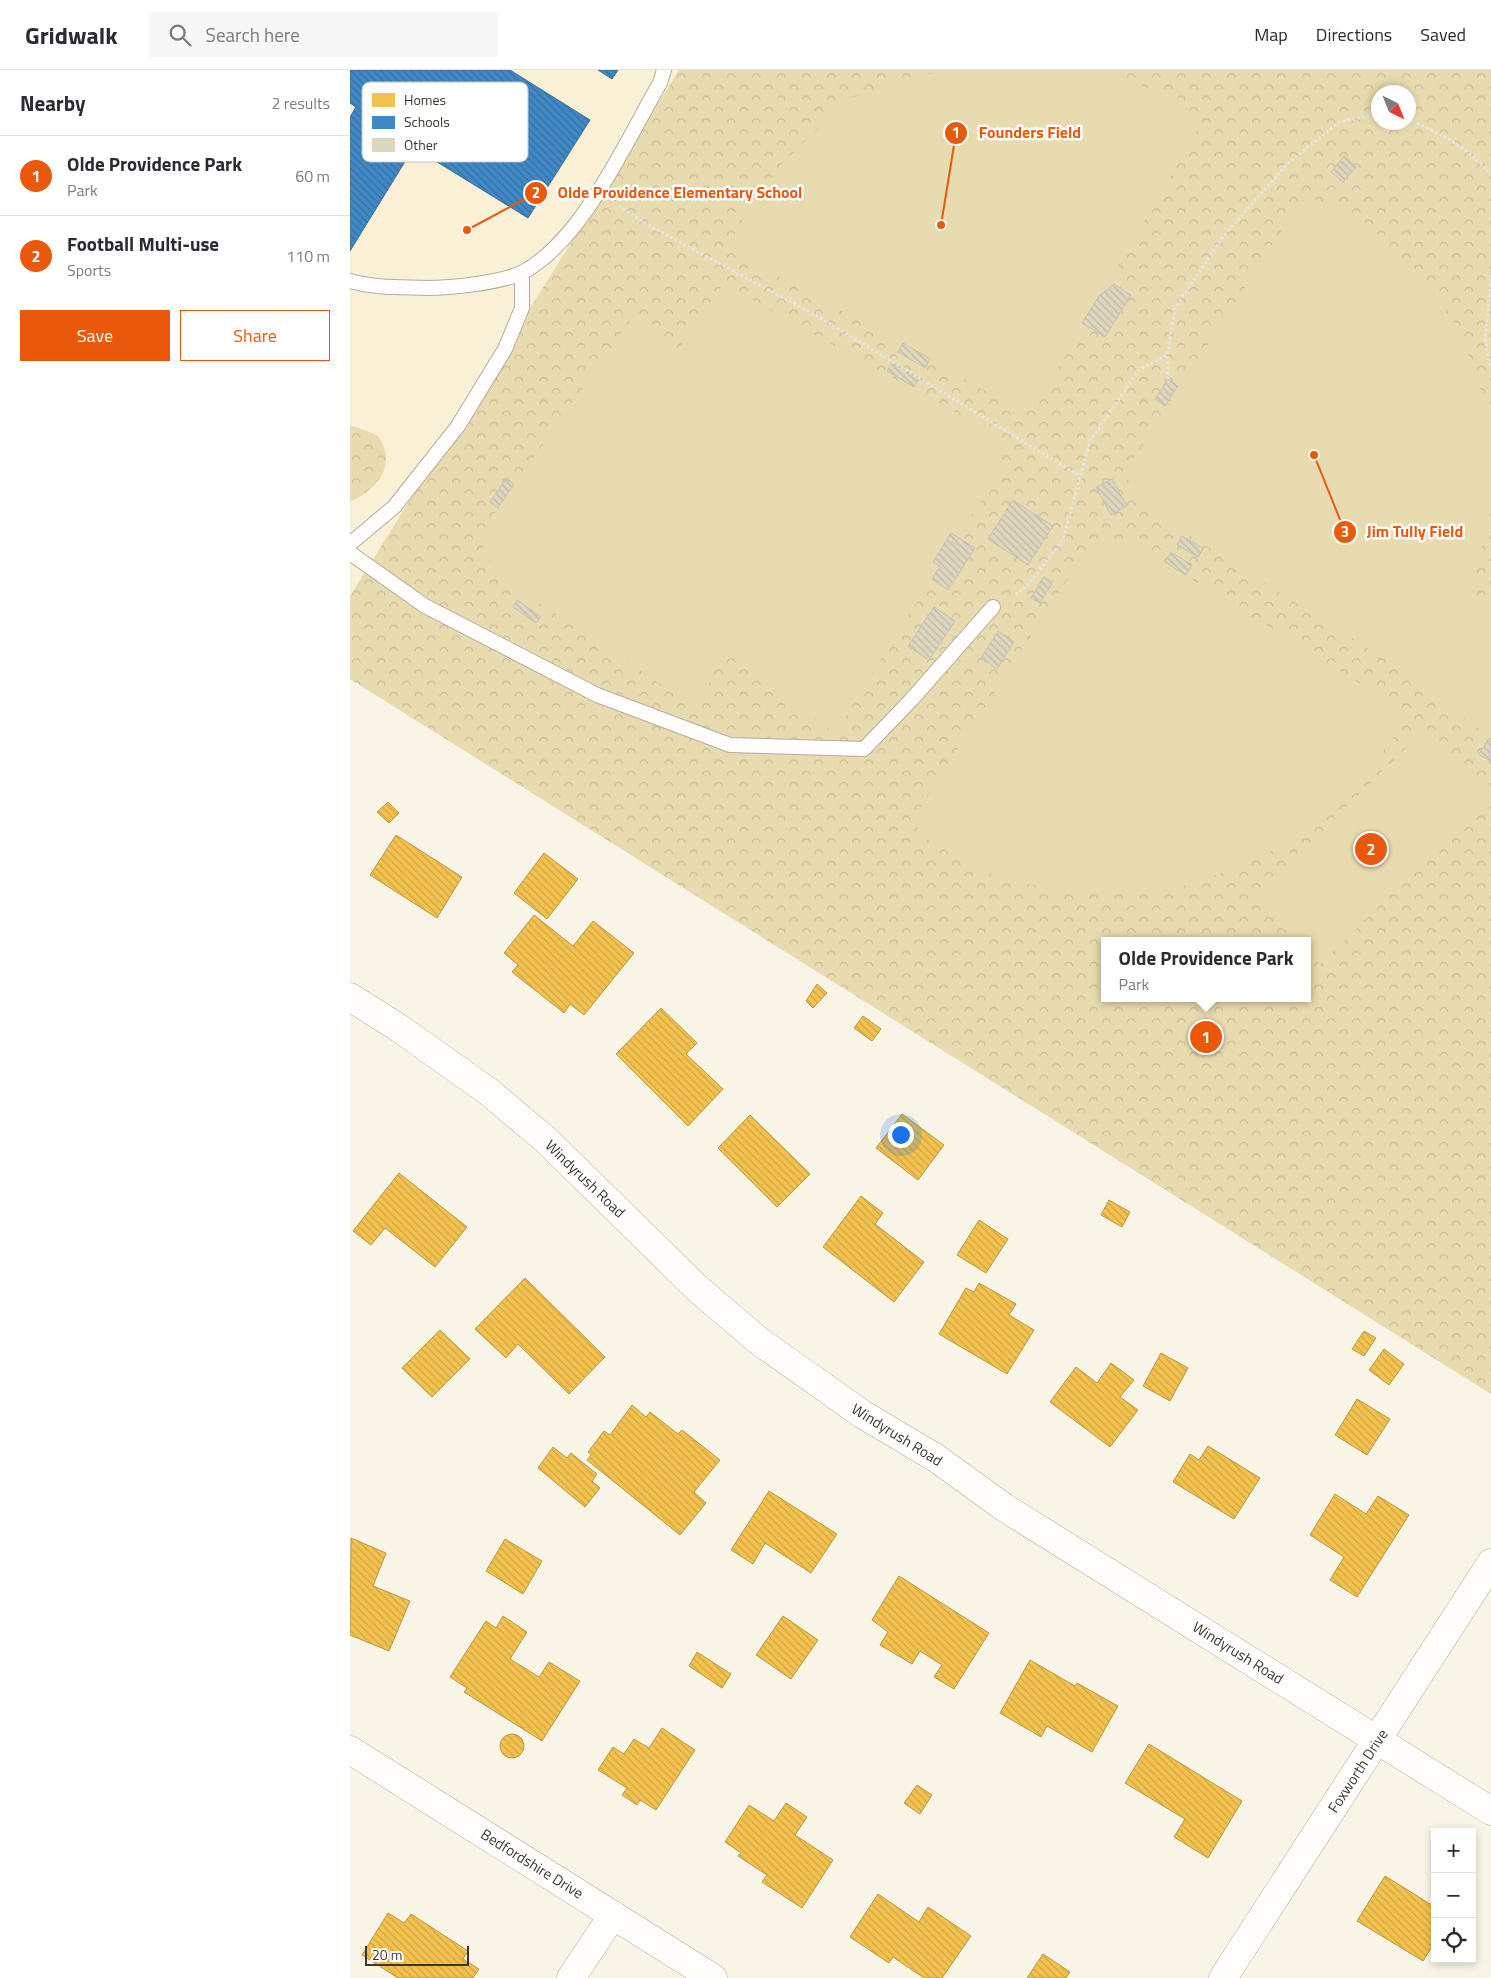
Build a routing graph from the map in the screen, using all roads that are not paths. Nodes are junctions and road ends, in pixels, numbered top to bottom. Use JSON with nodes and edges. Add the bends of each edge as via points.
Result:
{"nodes":[{"id":1,"x":664,"y":70,"type":"edge"},
{"id":2,"x":522,"y":272,"type":"junction"},
{"id":3,"x":350,"y":281,"type":"edge"},
{"id":4,"x":350,"y":544,"type":"edge"},
{"id":5,"x":350,"y":553,"type":"edge"},
{"id":6,"x":993,"y":607,"type":"road end"},
{"id":7,"x":350,"y":998,"type":"edge"},
{"id":8,"x":1491,"y":1564,"type":"edge"},
{"id":9,"x":1378,"y":1740,"type":"junction"},
{"id":10,"x":350,"y":1750,"type":"edge"},
{"id":11,"x":1491,"y":1811,"type":"edge"},
{"id":12,"x":612,"y":1915,"type":"junction"},
{"id":13,"x":572,"y":1978,"type":"edge"},
{"id":14,"x":713,"y":1978,"type":"edge"},
{"id":15,"x":1223,"y":1978,"type":"edge"}],
"edges":[{"from":1,"to":2,"type":"lane","via":[[660,83],[586,212],[556,248]]},
{"from":2,"to":3,"type":"lane","via":[[445,288],[365,286]]},
{"from":2,"to":4,"type":"lane","via":[[522,308],[508,341],[458,426],[394,507]]},
{"from":5,"to":6,"type":"lane","via":[[425,606],[596,695],[730,745],[864,749]]},
{"from":7,"to":9,"type":"street","name":"Windyrush Road","via":[[489,1092],[546,1140],[698,1289],[759,1341],[862,1414],[936,1458],[1005,1508]]},
{"from":8,"to":9,"type":"street","name":"Foxworth Drive"},
{"from":9,"to":11,"type":"street","name":"Windyrush Road"},
{"from":9,"to":15,"type":"street","name":"Foxworth Drive"},
{"from":10,"to":12,"type":"street","name":"Bedfordshire Drive"},
{"from":12,"to":13,"type":"street"},
{"from":12,"to":14,"type":"street","name":"Bedfordshire Drive"}]}
